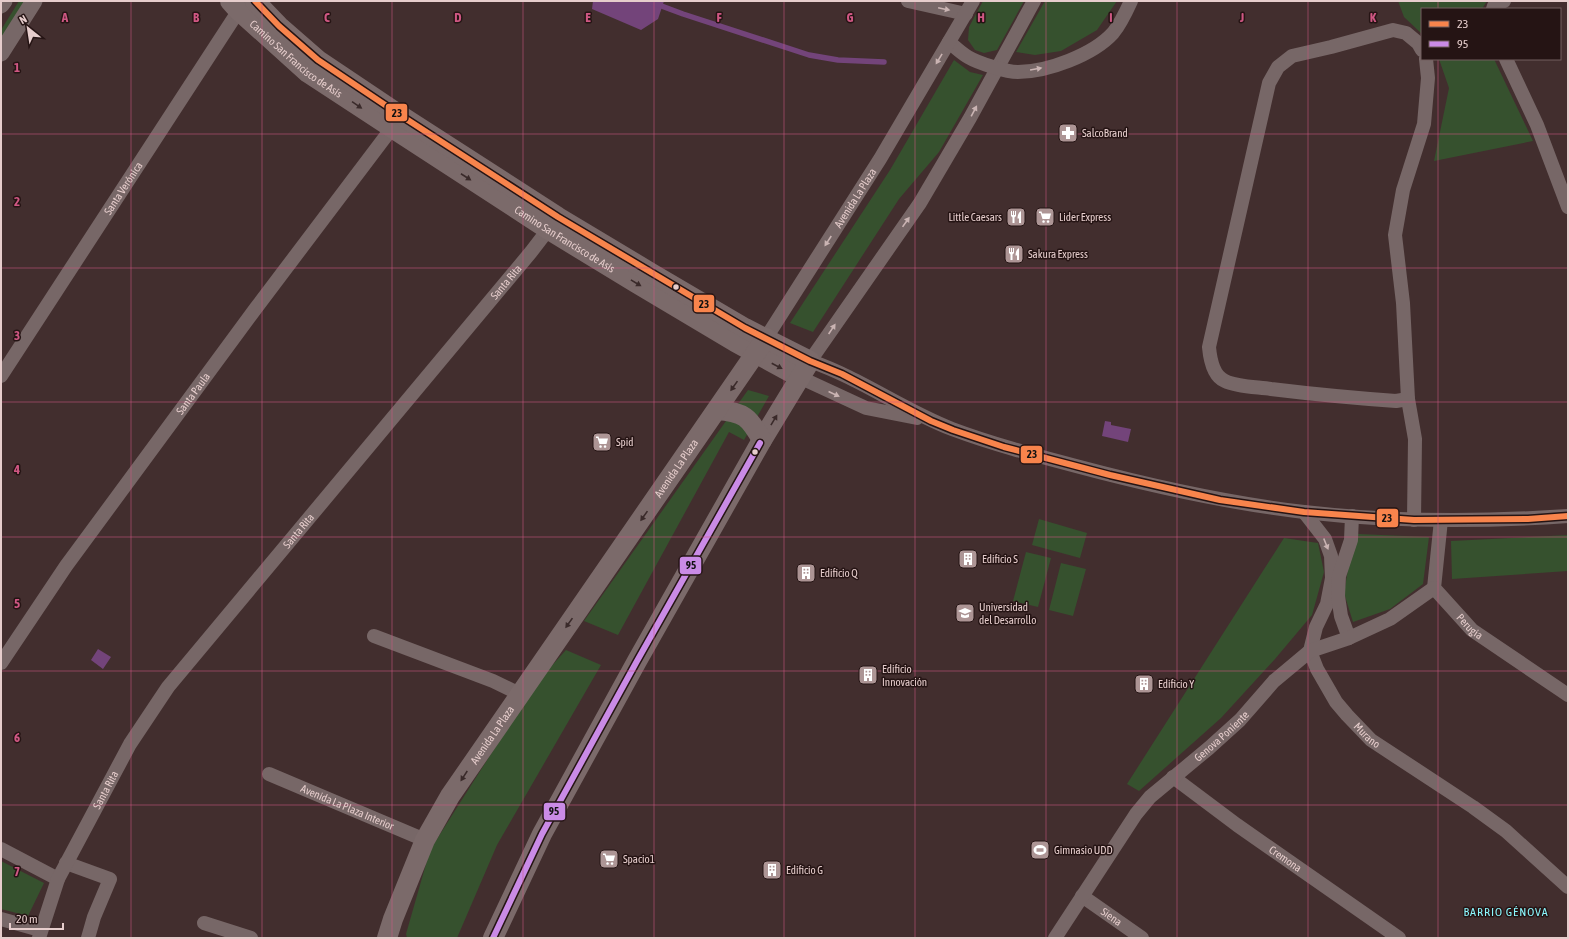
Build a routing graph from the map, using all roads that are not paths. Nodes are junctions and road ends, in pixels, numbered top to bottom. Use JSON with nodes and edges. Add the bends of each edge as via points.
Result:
{"nodes":[{"id":1,"x":4,"y":1,"type":"edge"},
{"id":2,"x":34,"y":1,"type":"edge"},
{"id":3,"x":908,"y":1,"type":"edge"},
{"id":4,"x":973,"y":1,"type":"edge"},
{"id":5,"x":1034,"y":1,"type":"edge"},
{"id":6,"x":1131,"y":1,"type":"edge"},
{"id":7,"x":1504,"y":1,"type":"edge"},
{"id":8,"x":242,"y":3,"type":"edge"},
{"id":9,"x":1,"y":5,"type":"edge"},
{"id":10,"x":1493,"y":8,"type":"edge"},
{"id":11,"x":966,"y":14,"type":"junction"},
{"id":12,"x":949,"y":42,"type":"junction"},
{"id":13,"x":1421,"y":48,"type":"edge"},
{"id":14,"x":1,"y":53,"type":"edge"},
{"id":15,"x":1426,"y":60,"type":"edge"},
{"id":16,"x":1506,"y":60,"type":"edge"},
{"id":17,"x":998,"y":67,"type":"junction"},
{"id":18,"x":392,"y":128,"type":"junction"},
{"id":19,"x":1568,"y":207,"type":"edge"},
{"id":20,"x":553,"y":223,"type":"junction"},
{"id":21,"x":761,"y":346,"type":"junction"},
{"id":22,"x":810,"y":361,"type":"junction"},
{"id":23,"x":1,"y":376,"type":"edge"},
{"id":24,"x":799,"y":377,"type":"junction"},
{"id":25,"x":1408,"y":399,"type":"junction"},
{"id":26,"x":717,"y":410,"type":"junction"},
{"id":27,"x":931,"y":421,"type":"junction"},
{"id":28,"x":762,"y":440,"type":"junction"},
{"id":29,"x":1304,"y":512,"type":"junction"},
{"id":30,"x":1352,"y":516,"type":"junction"},
{"id":31,"x":1568,"y":516,"type":"edge"},
{"id":32,"x":1414,"y":520,"type":"junction"},
{"id":33,"x":1441,"y":520,"type":"junction"},
{"id":34,"x":1434,"y":588,"type":"junction"},
{"id":35,"x":374,"y":636,"type":"dead end"},
{"id":36,"x":1349,"y":638,"type":"junction"},
{"id":37,"x":1310,"y":651,"type":"junction"},
{"id":38,"x":1,"y":663,"type":"edge"},
{"id":39,"x":520,"y":694,"type":"junction"},
{"id":40,"x":1568,"y":695,"type":"edge"},
{"id":41,"x":269,"y":774,"type":"dead end"},
{"id":42,"x":1173,"y":777,"type":"junction"},
{"id":43,"x":425,"y":840,"type":"junction"},
{"id":44,"x":1,"y":849,"type":"edge"},
{"id":45,"x":66,"y":863,"type":"junction"},
{"id":46,"x":58,"y":879,"type":"junction"},
{"id":47,"x":1568,"y":887,"type":"edge"},
{"id":48,"x":1082,"y":896,"type":"junction"},
{"id":49,"x":1,"y":919,"type":"edge"},
{"id":50,"x":393,"y":919,"type":"junction"},
{"id":51,"x":204,"y":923,"type":"dead end"},
{"id":52,"x":40,"y":934,"type":"edge"},
{"id":53,"x":88,"y":938,"type":"edge"},
{"id":54,"x":251,"y":938,"type":"edge"},
{"id":55,"x":387,"y":938,"type":"edge"},
{"id":56,"x":398,"y":938,"type":"edge"},
{"id":57,"x":493,"y":938,"type":"edge"},
{"id":58,"x":1055,"y":938,"type":"edge"},
{"id":59,"x":1142,"y":938,"type":"edge"},
{"id":60,"x":1399,"y":938,"type":"edge"}],
"edges":[{"from":1,"to":9,"type":"street"},
{"from":2,"to":14,"type":"street"},
{"from":3,"to":11,"type":"street","one_way":true},
{"from":4,"to":11,"type":"street","name":"Avenida La Plaza"},
{"from":5,"to":17,"type":"street"},
{"from":17,"to":6,"type":"street","one_way":true,"via":[[1018,72],[1034,70],[1063,64],[1086,53],[1112,33]]},
{"from":7,"to":10,"type":"street"},
{"from":8,"to":18,"type":"main road","name":"Camino San Francisco de Asís","one_way":true,"via":[[308,73]]},
{"from":8,"to":20,"type":"main road","name":"Camino San Francisco de Asís","via":[[275,22],[318,60]]},
{"from":8,"to":23,"type":"street","name":"Santa Verónica"},
{"from":11,"to":12,"type":"street","name":"Avenida La Plaza"},
{"from":12,"to":17,"type":"street","via":[[968,58]]},
{"from":12,"to":21,"type":"street","name":"Avenida La Plaza","one_way":true,"via":[[876,165]]},
{"from":13,"to":25,"type":"street","via":[[1406,33],[1393,30],[1292,56],[1278,67],[1269,84],[1209,347],[1210,359],[1225,381],[1308,394],[1396,401]]},
{"from":15,"to":25,"type":"street","via":[[1428,78],[1424,124],[1403,190],[1395,236],[1403,303]]},
{"from":16,"to":19,"type":"street","via":[[1537,125]]},
{"from":22,"to":17,"type":"street","one_way":true,"via":[[920,203]]},
{"from":18,"to":20,"type":"main road","name":"Camino San Francisco de Asís","one_way":true},
{"from":18,"to":38,"type":"street","name":"Santa Paula","via":[[66,566]]},
{"from":20,"to":21,"type":"main road","name":"Camino San Francisco de Asís"},
{"from":20,"to":45,"type":"street","name":"Santa Rita","via":[[168,687],[130,744]]},
{"from":21,"to":22,"type":"main road","name":"Camino San Francisco de Asís"},
{"from":21,"to":24,"type":"main road","name":"Camino San Francisco de Asís","one_way":true},
{"from":21,"to":26,"type":"main road","name":"Avenida La Plaza","one_way":true},
{"from":22,"to":24,"type":"main road"},
{"from":22,"to":27,"type":"street","name":"Camino San Francisco de Asís","via":[[836,371]]},
{"from":24,"to":27,"type":"street","name":"Camino San Francisco de Asís","one_way":true,"via":[[866,408]]},
{"from":28,"to":24,"type":"main road","one_way":true},
{"from":25,"to":32,"type":"street","via":[[1415,439]]},
{"from":26,"to":28,"type":"main road","via":[[733,411],[744,416],[753,424]]},
{"from":26,"to":39,"type":"main road","name":"Avenida La Plaza","one_way":true},
{"from":27,"to":29,"type":"street","name":"Camino San Francisco de Asís","via":[[1004,447],[1110,475],[1220,500]]},
{"from":28,"to":57,"type":"main road","via":[[542,834]]},
{"from":29,"to":30,"type":"street","name":"Camino San Francisco de Asís"},
{"from":29,"to":37,"type":"street","one_way":true,"via":[[1325,540],[1330,556],[1332,578],[1327,604],[1316,627]]},
{"from":30,"to":32,"type":"street","name":"Camino San Francisco de Asís"},
{"from":30,"to":36,"type":"street","via":[[1351,540],[1339,576],[1338,596],[1340,616]]},
{"from":31,"to":33,"type":"street","name":"Camino San Francisco de Asís"},
{"from":32,"to":33,"type":"street","name":"Camino San Francisco de Asís"},
{"from":33,"to":34,"type":"street"},
{"from":34,"to":36,"type":"street","name":"Genova Poniente","via":[[1390,619]]},
{"from":34,"to":40,"type":"street","name":"Perugia","via":[[1472,630]]},
{"from":35,"to":39,"type":"street","via":[[493,681]]},
{"from":36,"to":37,"type":"street","name":"Genova Poniente"},
{"from":37,"to":42,"type":"street","name":"Genova Poniente","via":[[1274,682],[1240,720]]},
{"from":37,"to":47,"type":"street","name":"Murano","via":[[1336,702],[1371,740],[1506,831]]},
{"from":39,"to":43,"type":"main road","name":"Avenida La Plaza","one_way":true,"via":[[450,796]]},
{"from":41,"to":43,"type":"street","name":"Avenida La Plaza Interior"},
{"from":42,"to":48,"type":"street","name":"Genova Poniente","via":[[1150,797],[1136,814]]},
{"from":42,"to":60,"type":"street","name":"Cremona"},
{"from":43,"to":50,"type":"main road","name":"Avenida La Plaza"},
{"from":44,"to":46,"type":"street"},
{"from":45,"to":46,"type":"street","name":"Santa Rita"},
{"from":45,"to":53,"type":"street","via":[[110,879]]},
{"from":46,"to":52,"type":"street","name":"Santa Rita"},
{"from":48,"to":58,"type":"street","name":"Genova Poniente"},
{"from":48,"to":59,"type":"street","name":"Siena"},
{"from":49,"to":52,"type":"street"},
{"from":50,"to":55,"type":"main road","name":"Avenida La Plaza"},
{"from":50,"to":56,"type":"main road"},
{"from":51,"to":54,"type":"street"}]}
